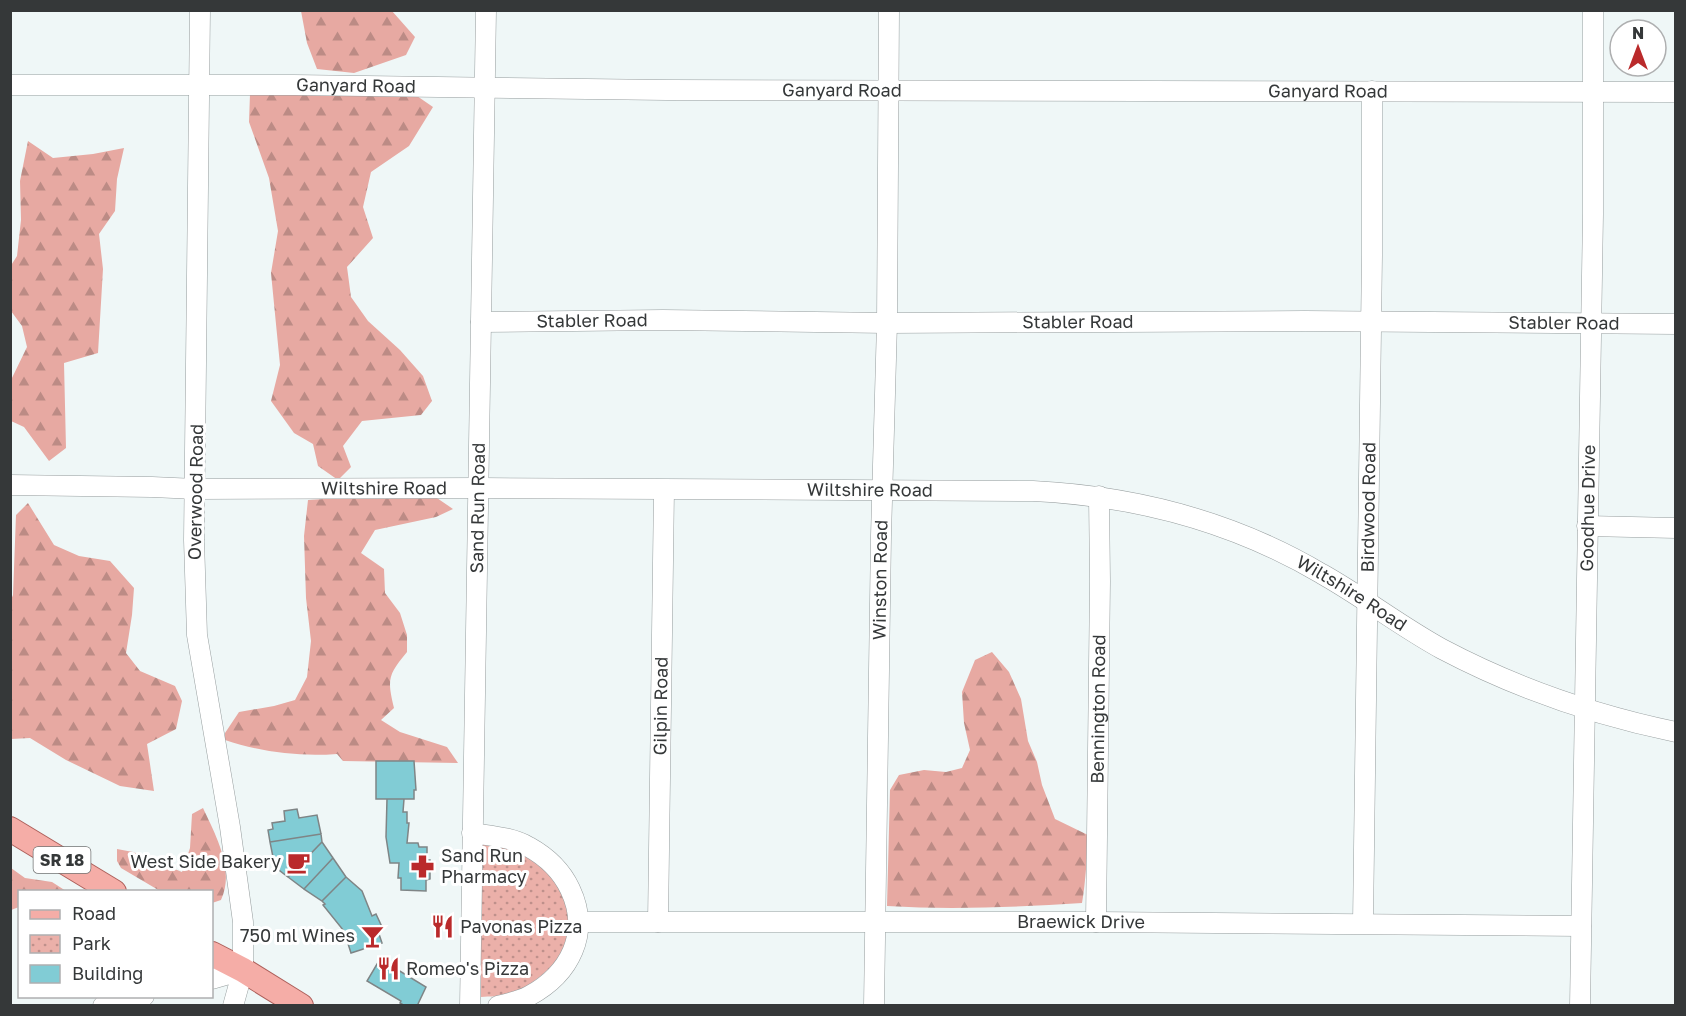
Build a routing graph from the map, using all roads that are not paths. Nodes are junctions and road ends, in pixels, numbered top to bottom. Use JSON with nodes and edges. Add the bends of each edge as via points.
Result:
{"nodes":[{"id":1,"x":201,"y":10,"type":"edge"},
{"id":2,"x":486,"y":10,"type":"edge"},
{"id":3,"x":889,"y":10,"type":"edge"},
{"id":4,"x":1593,"y":10,"type":"edge"},
{"id":5,"x":10,"y":84,"type":"edge"},
{"id":6,"x":200,"y":86,"type":"junction"},
{"id":7,"x":485,"y":88,"type":"junction"},
{"id":8,"x":888,"y":89,"type":"junction"},
{"id":9,"x":1372,"y":91,"type":"junction"},
{"id":10,"x":1593,"y":92,"type":"junction"},
{"id":11,"x":1676,"y":92,"type":"edge"},
{"id":12,"x":481,"y":322,"type":"junction"},
{"id":13,"x":886,"y":322,"type":"junction"},
{"id":14,"x":1371,"y":322,"type":"junction"},
{"id":15,"x":1591,"y":324,"type":"junction"},
{"id":16,"x":1676,"y":324,"type":"edge"},
{"id":17,"x":10,"y":485,"type":"edge"},
{"id":18,"x":480,"y":488,"type":"junction"},
{"id":19,"x":196,"y":489,"type":"junction"},
{"id":20,"x":664,"y":490,"type":"junction"},
{"id":21,"x":882,"y":491,"type":"junction"},
{"id":22,"x":1099,"y":496,"type":"junction"},
{"id":23,"x":1587,"y":526,"type":"junction"},
{"id":24,"x":1676,"y":528,"type":"edge"},
{"id":25,"x":1367,"y":603,"type":"junction"},
{"id":26,"x":1584,"y":709,"type":"junction"},
{"id":27,"x":1676,"y":732,"type":"edge"},
{"id":28,"x":10,"y":829,"type":"edge"},
{"id":29,"x":472,"y":833,"type":"junction"},
{"id":30,"x":112,"y":890,"type":"edge"},
{"id":31,"x":580,"y":922,"type":"junction"},
{"id":32,"x":658,"y":922,"type":"junction"},
{"id":33,"x":1096,"y":922,"type":"junction"},
{"id":34,"x":876,"y":923,"type":"junction"},
{"id":35,"x":1363,"y":923,"type":"junction"},
{"id":36,"x":1581,"y":926,"type":"junction"},
{"id":37,"x":213,"y":955,"type":"edge"},
{"id":38,"x":243,"y":970,"type":"junction"},
{"id":39,"x":213,"y":979,"type":"edge"},
{"id":40,"x":135,"y":998,"type":"edge"},
{"id":41,"x":103,"y":1005,"type":"edge"},
{"id":42,"x":233,"y":1005,"type":"edge"},
{"id":43,"x":301,"y":1005,"type":"edge"},
{"id":44,"x":470,"y":1005,"type":"edge"},
{"id":45,"x":498,"y":1005,"type":"edge"},
{"id":46,"x":874,"y":1005,"type":"edge"},
{"id":47,"x":1580,"y":1005,"type":"edge"}],
"edges":[{"from":1,"to":6,"type":"street","name":"Overwood Road"},
{"from":2,"to":7,"type":"street","name":"Sand Run Road"},
{"from":3,"to":8,"type":"street","name":"Winston Road"},
{"from":4,"to":10,"type":"street","name":"Goodhue Drive"},
{"from":5,"to":6,"type":"street","name":"Ganyard Road"},
{"from":6,"to":7,"type":"street","name":"Ganyard Road"},
{"from":6,"to":19,"type":"street","name":"Overwood Road"},
{"from":7,"to":8,"type":"street","name":"Ganyard Road"},
{"from":7,"to":12,"type":"street","name":"Sand Run Road"},
{"from":8,"to":9,"type":"street","name":"Ganyard Road"},
{"from":8,"to":13,"type":"street","name":"Winston Road"},
{"from":9,"to":10,"type":"street","name":"Ganyard Road"},
{"from":9,"to":14,"type":"street","name":"Birdwood Road"},
{"from":10,"to":11,"type":"street","name":"Ganyard Road"},
{"from":10,"to":15,"type":"street","name":"Goodhue Drive"},
{"from":12,"to":13,"type":"street","name":"Stabler Road"},
{"from":12,"to":18,"type":"street","name":"Sand Run Road"},
{"from":13,"to":14,"type":"street","name":"Stabler Road"},
{"from":13,"to":21,"type":"street","name":"Winston Road"},
{"from":14,"to":15,"type":"street","name":"Stabler Road"},
{"from":14,"to":25,"type":"street","name":"Birdwood Road"},
{"from":15,"to":16,"type":"street","name":"Stabler Road"},
{"from":15,"to":23,"type":"street","name":"Goodhue Drive"},
{"from":17,"to":19,"type":"street","name":"Wiltshire Road"},
{"from":18,"to":19,"type":"street","name":"Wiltshire Road"},
{"from":18,"to":20,"type":"street","name":"Wiltshire Road"},
{"from":18,"to":29,"type":"street","name":"Sand Run Road"},
{"from":19,"to":38,"type":"street","name":"Overwood Road","via":[[197,635],[230,826],[243,922]]},
{"from":20,"to":21,"type":"street","name":"Wiltshire Road"},
{"from":20,"to":32,"type":"street","name":"Gilpin Road"},
{"from":21,"to":22,"type":"street","name":"Wiltshire Road","via":[[1033,491]]},
{"from":21,"to":34,"type":"street","name":"Winston Road"},
{"from":22,"to":25,"type":"street","name":"Wiltshire Road","via":[[1218,525],[1261,542],[1324,574]]},
{"from":22,"to":33,"type":"street","name":"Bennington Road"},
{"from":23,"to":24,"type":"street"},
{"from":23,"to":26,"type":"street","name":"Goodhue Drive"},
{"from":25,"to":26,"type":"street","name":"Wiltshire Road","via":[[1440,648],[1493,674]]},
{"from":25,"to":35,"type":"street","name":"Birdwood Road"},
{"from":26,"to":27,"type":"street","name":"Wiltshire Road"},
{"from":26,"to":36,"type":"street","name":"Goodhue Drive"},
{"from":28,"to":30,"type":"main road","number":"SR 18"},
{"from":29,"to":31,"type":"street","via":[[520,842],[551,862],[567,883]]},
{"from":29,"to":44,"type":"street","name":"Sand Run Road"},
{"from":31,"to":32,"type":"street","name":"Braewick Drive"},
{"from":31,"to":45,"type":"street","via":[[569,958],[550,982],[529,996]]},
{"from":32,"to":34,"type":"street","name":"Braewick Drive"},
{"from":33,"to":34,"type":"street","name":"Braewick Drive"},
{"from":33,"to":35,"type":"street","name":"Braewick Drive"},
{"from":34,"to":46,"type":"street","name":"Winston Road"},
{"from":35,"to":36,"type":"street","name":"Braewick Drive"},
{"from":36,"to":47,"type":"street","name":"Goodhue Drive"},
{"from":37,"to":38,"type":"main road"},
{"from":38,"to":39,"type":"street"},
{"from":38,"to":42,"type":"street","name":"Overwood Road"},
{"from":38,"to":43,"type":"main road"},
{"from":40,"to":41,"type":"street"}]}
